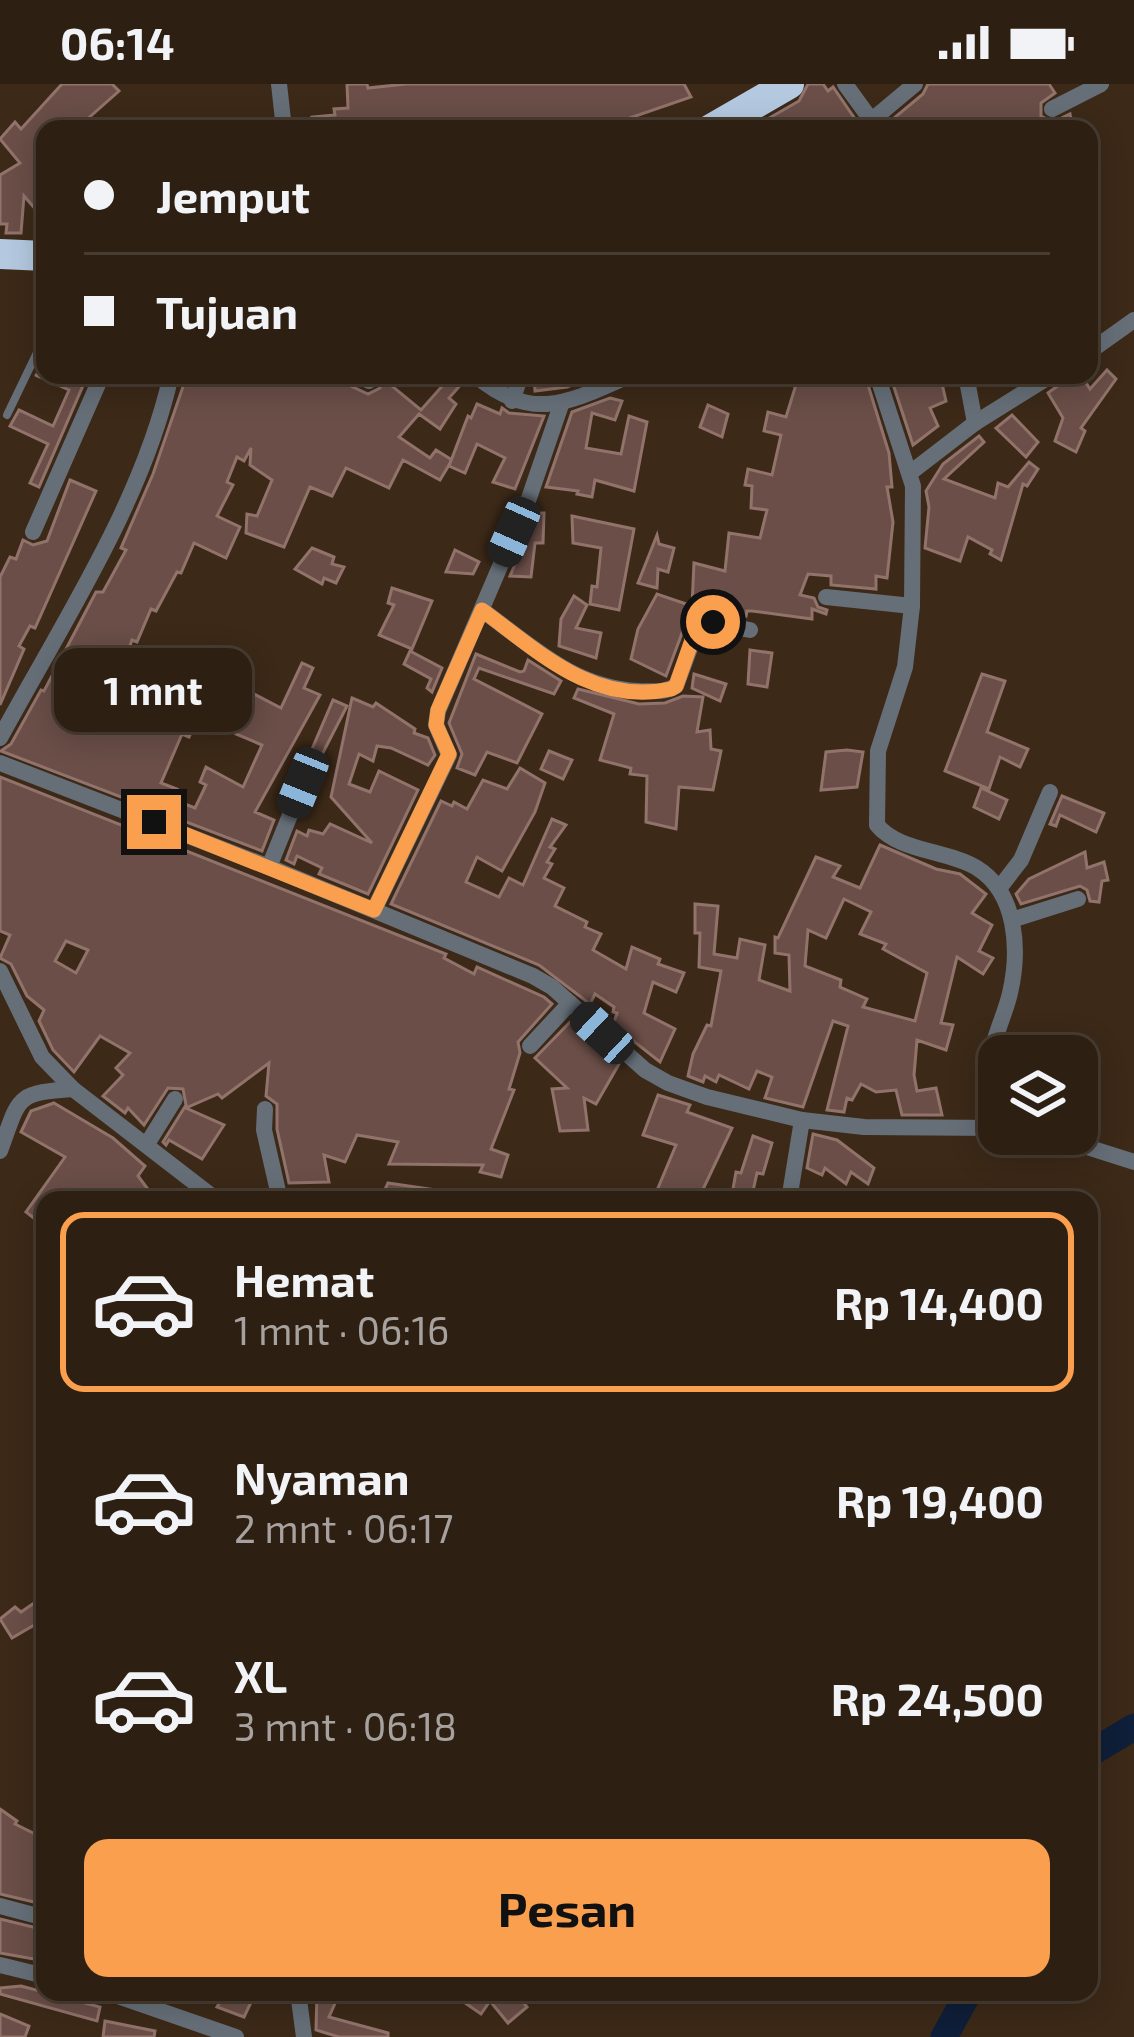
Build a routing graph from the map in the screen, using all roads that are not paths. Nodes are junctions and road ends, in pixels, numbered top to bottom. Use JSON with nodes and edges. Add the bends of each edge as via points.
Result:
{"nodes":[{"id":1,"x":279,"y":84,"type":"edge"},
{"id":2,"x":789,"y":84,"type":"edge"},
{"id":3,"x":845,"y":84,"type":"edge"},
{"id":4,"x":915,"y":84,"type":"edge"},
{"id":5,"x":1101,"y":84,"type":"edge"},
{"id":6,"x":1052,"y":109,"type":"dead end"},
{"id":7,"x":283,"y":120,"type":"edge"},
{"id":8,"x":727,"y":120,"type":"edge"},
{"id":9,"x":870,"y":120,"type":"edge"},
{"id":10,"x":879,"y":120,"type":"edge"},
{"id":11,"x":0,"y":254,"type":"edge"},
{"id":12,"x":36,"y":256,"type":"edge"},
{"id":13,"x":1134,"y":320,"type":"edge"},
{"id":14,"x":1098,"y":346,"type":"edge"},
{"id":15,"x":36,"y":355,"type":"edge"},
{"id":16,"x":98,"y":384,"type":"edge"},
{"id":17,"x":168,"y":384,"type":"edge"},
{"id":18,"x":488,"y":384,"type":"edge"},
{"id":19,"x":518,"y":384,"type":"edge"},
{"id":20,"x":610,"y":384,"type":"edge"},
{"id":21,"x":880,"y":384,"type":"edge"},
{"id":22,"x":968,"y":384,"type":"edge"},
{"id":23,"x":1038,"y":384,"type":"edge"},
{"id":24,"x":512,"y":401,"type":"junction"},
{"id":25,"x":561,"y":405,"type":"junction"},
{"id":26,"x":8,"y":415,"type":"dead end"},
{"id":27,"x":975,"y":423,"type":"junction"},
{"id":28,"x":910,"y":473,"type":"junction"},
{"id":29,"x":33,"y":532,"type":"dead end"},
{"id":30,"x":826,"y":597,"type":"dead end"},
{"id":31,"x":912,"y":606,"type":"junction"},
{"id":32,"x":482,"y":610,"type":"junction"},
{"id":33,"x":750,"y":630,"type":"dead end"},
{"id":34,"x":0,"y":738,"type":"edge"},
{"id":35,"x":0,"y":763,"type":"edge"},
{"id":36,"x":303,"y":783,"type":"dead end"},
{"id":37,"x":1050,"y":792,"type":"dead end"},
{"id":38,"x":269,"y":867,"type":"junction"},
{"id":39,"x":1001,"y":886,"type":"junction"},
{"id":40,"x":1078,"y":899,"type":"dead end"},
{"id":41,"x":374,"y":910,"type":"junction"},
{"id":42,"x":1012,"y":920,"type":"junction"},
{"id":43,"x":0,"y":971,"type":"edge"},
{"id":44,"x":570,"y":1003,"type":"junction"},
{"id":45,"x":999,"y":1035,"type":"edge"},
{"id":46,"x":530,"y":1046,"type":"dead end"},
{"id":47,"x":73,"y":1089,"type":"junction"},
{"id":48,"x":176,"y":1099,"type":"dead end"},
{"id":49,"x":265,"y":1109,"type":"dead end"},
{"id":50,"x":802,"y":1120,"type":"junction"},
{"id":51,"x":978,"y":1128,"type":"edge"},
{"id":52,"x":147,"y":1144,"type":"junction"},
{"id":53,"x":0,"y":1151,"type":"edge"},
{"id":54,"x":1098,"y":1151,"type":"edge"},
{"id":55,"x":1134,"y":1162,"type":"edge"},
{"id":56,"x":206,"y":1191,"type":"edge"},
{"id":57,"x":278,"y":1191,"type":"edge"},
{"id":58,"x":790,"y":1191,"type":"edge"},
{"id":59,"x":0,"y":1906,"type":"edge"},
{"id":60,"x":36,"y":1916,"type":"edge"},
{"id":61,"x":0,"y":1965,"type":"edge"},
{"id":62,"x":36,"y":1974,"type":"edge"},
{"id":63,"x":132,"y":2001,"type":"edge"},
{"id":64,"x":299,"y":2001,"type":"edge"},
{"id":65,"x":236,"y":2037,"type":"edge"},
{"id":66,"x":304,"y":2037,"type":"edge"}],
"edges":[{"from":1,"to":7,"type":"street"},
{"from":2,"to":8,"type":"highway"},
{"from":3,"to":9,"type":"street"},
{"from":4,"to":10,"type":"street"},
{"from":5,"to":6,"type":"street"},
{"from":11,"to":12,"type":"highway"},
{"from":13,"to":14,"type":"street"},
{"from":15,"to":26,"type":"lane"},
{"from":16,"to":29,"type":"street"},
{"from":17,"to":34,"type":"street","via":[[161,420],[109,535]]},
{"from":18,"to":24,"type":"street"},
{"from":19,"to":24,"type":"street"},
{"from":20,"to":25,"type":"street"},
{"from":21,"to":28,"type":"street"},
{"from":22,"to":27,"type":"street"},
{"from":23,"to":27,"type":"street"},
{"from":24,"to":25,"type":"street"},
{"from":25,"to":32,"type":"street"},
{"from":27,"to":28,"type":"street"},
{"from":28,"to":31,"type":"street"},
{"from":30,"to":31,"type":"street"},
{"from":31,"to":39,"type":"street","via":[[905,667],[878,751],[878,824],[963,860]]},
{"from":32,"to":33,"type":"street","via":[[560,670],[621,690],[676,686],[700,621]]},
{"from":32,"to":41,"type":"street","via":[[438,710],[449,754]]},
{"from":35,"to":38,"type":"street"},
{"from":36,"to":38,"type":"street"},
{"from":37,"to":39,"type":"street"},
{"from":38,"to":41,"type":"street"},
{"from":39,"to":42,"type":"street"},
{"from":40,"to":42,"type":"street"},
{"from":41,"to":44,"type":"street","via":[[533,976]]},
{"from":42,"to":45,"type":"street","via":[[1011,988]]},
{"from":43,"to":47,"type":"street","via":[[42,1057]]},
{"from":44,"to":46,"type":"street"},
{"from":44,"to":50,"type":"street","via":[[668,1083]]},
{"from":47,"to":52,"type":"street"},
{"from":47,"to":53,"type":"street","via":[[24,1098]]},
{"from":48,"to":52,"type":"street"},
{"from":49,"to":57,"type":"street"},
{"from":50,"to":51,"type":"street"},
{"from":50,"to":58,"type":"street"},
{"from":52,"to":56,"type":"street"},
{"from":54,"to":55,"type":"street"},
{"from":59,"to":60,"type":"street"},
{"from":61,"to":62,"type":"street"},
{"from":63,"to":65,"type":"street"},
{"from":64,"to":66,"type":"street"}]}
